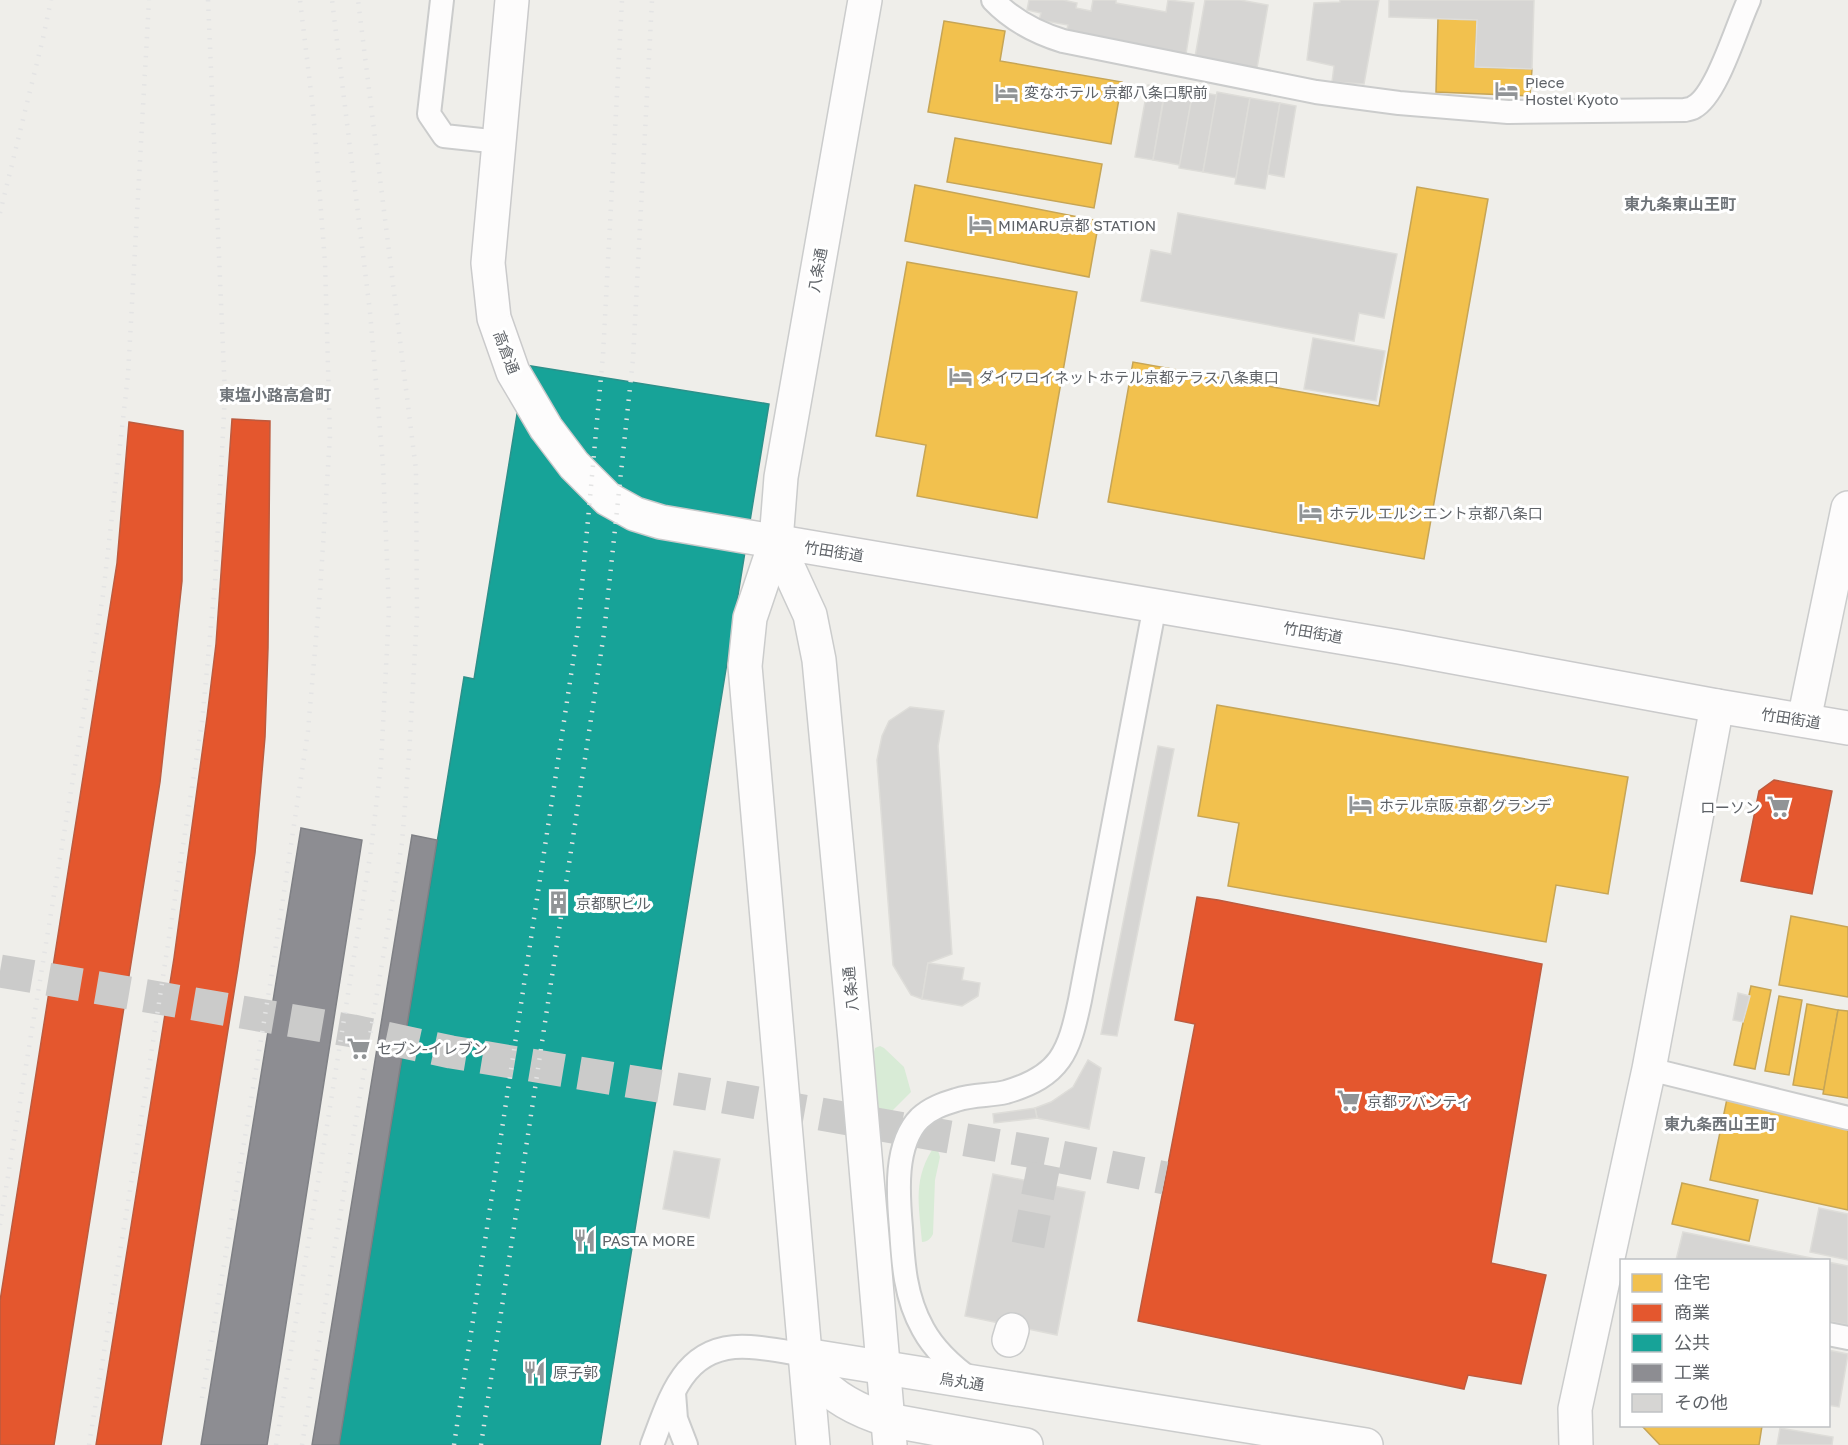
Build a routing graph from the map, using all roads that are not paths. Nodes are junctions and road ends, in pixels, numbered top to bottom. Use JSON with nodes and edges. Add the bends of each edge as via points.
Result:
{"nodes":[{"id":1,"x":441,"y":0,"type":"edge"},
{"id":2,"x":512,"y":0,"type":"edge"},
{"id":3,"x":865,"y":0,"type":"edge"},
{"id":4,"x":993,"y":0,"type":"edge"},
{"id":5,"x":1749,"y":0,"type":"edge"},
{"id":6,"x":500,"y":142,"type":"junction"},
{"id":7,"x":1848,"y":508,"type":"edge"},
{"id":8,"x":776,"y":541,"type":"junction"},
{"id":9,"x":1155,"y":605,"type":"junction"},
{"id":10,"x":1717,"y":706,"type":"junction"},
{"id":11,"x":1804,"y":720,"type":"junction"},
{"id":12,"x":1848,"y":728,"type":"edge"},
{"id":13,"x":1649,"y":1070,"type":"junction"},
{"id":14,"x":1848,"y":1118,"type":"edge"},
{"id":15,"x":1611,"y":1293,"type":"edge"},
{"id":16,"x":1830,"y":1334,"type":"edge"},
{"id":17,"x":1848,"y":1338,"type":"edge"},
{"id":18,"x":805,"y":1355,"type":"junction"},
{"id":19,"x":884,"y":1368,"type":"junction"},
{"id":20,"x":978,"y":1384,"type":"junction"},
{"id":21,"x":674,"y":1391,"type":"junction"},
{"id":22,"x":889,"y":1432,"type":"edge"},
{"id":23,"x":652,"y":1445,"type":"edge"},
{"id":24,"x":686,"y":1445,"type":"edge"},
{"id":25,"x":813,"y":1445,"type":"edge"},
{"id":26,"x":1026,"y":1445,"type":"edge"},
{"id":27,"x":1366,"y":1445,"type":"edge"},
{"id":28,"x":1576,"y":1445,"type":"edge"}],
"edges":[{"from":1,"to":6,"type":"lane","via":[[429,114],[444,136]]},
{"from":2,"to":6,"type":"street","name":"高倉通"},
{"from":3,"to":8,"type":"street","name":"八条通","via":[[781,477]]},
{"from":4,"to":5,"type":"lane","via":[[1019,21],[1063,41],[1316,92],[1497,111],[1564,112],[1696,107],[1719,74]]},
{"from":6,"to":8,"type":"street","name":"高倉通","via":[[488,263],[494,318],[513,372],[546,428],[574,465],[608,499],[635,514]]},
{"from":7,"to":11,"type":"street"},
{"from":8,"to":9,"type":"street","name":"竹田街道"},
{"from":8,"to":18,"type":"street","name":"八条通","via":[[750,618],[745,666]]},
{"from":8,"to":19,"type":"street","name":"八条通","via":[[810,615],[819,660]]},
{"from":9,"to":10,"type":"street","name":"竹田街道"},
{"from":9,"to":20,"type":"lane","via":[[1068,1048],[1049,1071],[1032,1082],[936,1107],[910,1132],[901,1162],[898,1190],[903,1269],[913,1308],[938,1352]]},
{"from":10,"to":11,"type":"street","name":"竹田街道"},
{"from":10,"to":13,"type":"street"},
{"from":11,"to":12,"type":"street","name":"竹田街道"},
{"from":13,"to":14,"type":"lane"},
{"from":13,"to":15,"type":"street"},
{"from":15,"to":28,"type":"street","via":[[1575,1409]]},
{"from":16,"to":17,"type":"lane"},
{"from":18,"to":19,"type":"street","name":"烏丸通"},
{"from":18,"to":21,"type":"lane","via":[[748,1347],[708,1353],[695,1361]]},
{"from":18,"to":22,"type":"street","via":[[816,1377],[831,1392],[870,1414]]},
{"from":18,"to":25,"type":"street","name":"八条通"},
{"from":19,"to":20,"type":"street","name":"烏丸通"},
{"from":19,"to":22,"type":"street","name":"八条通"},
{"from":20,"to":27,"type":"street","name":"烏丸通"},
{"from":21,"to":23,"type":"lane"},
{"from":21,"to":24,"type":"lane","via":[[676,1419]]},
{"from":22,"to":26,"type":"street"}]}
